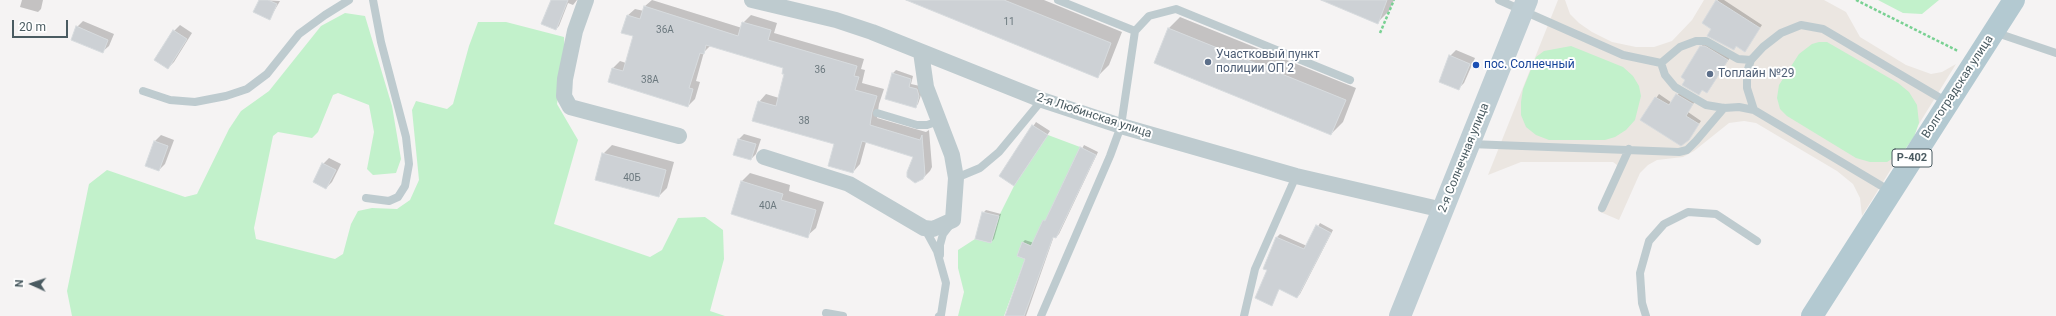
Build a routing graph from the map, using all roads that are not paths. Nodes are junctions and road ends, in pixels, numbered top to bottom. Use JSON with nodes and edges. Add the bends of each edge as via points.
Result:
{"nodes":[{"id":1,"x":349,"y":0,"type":"edge"},
{"id":2,"x":373,"y":0,"type":"edge"},
{"id":3,"x":586,"y":0,"type":"edge"},
{"id":4,"x":752,"y":0,"type":"edge"},
{"id":5,"x":1058,"y":0,"type":"edge"},
{"id":6,"x":1499,"y":0,"type":"edge"},
{"id":7,"x":2014,"y":0,"type":"edge"},
{"id":8,"x":1525,"y":5,"type":"edge"},
{"id":9,"x":1135,"y":31,"type":"junction"},
{"id":10,"x":1994,"y":31,"type":"junction"},
{"id":11,"x":921,"y":52,"type":"junction"},
{"id":12,"x":2056,"y":53,"type":"edge"},
{"id":13,"x":1751,"y":60,"type":"junction"},
{"id":14,"x":1661,"y":63,"type":"junction"},
{"id":15,"x":1350,"y":80,"type":"dead end"},
{"id":16,"x":143,"y":91,"type":"dead end"},
{"id":17,"x":1042,"y":100,"type":"junction"},
{"id":18,"x":1948,"y":102,"type":"junction"},
{"id":19,"x":1724,"y":108,"type":"junction"},
{"id":20,"x":1754,"y":110,"type":"junction"},
{"id":21,"x":877,"y":113,"type":"dead end"},
{"id":22,"x":939,"y":121,"type":"junction"},
{"id":23,"x":1121,"y":126,"type":"junction"},
{"id":24,"x":680,"y":136,"type":"dead end"},
{"id":25,"x":1469,"y":144,"type":"junction"},
{"id":26,"x":1629,"y":149,"type":"junction"},
{"id":27,"x":764,"y":157,"type":"dead end"},
{"id":28,"x":1296,"y":176,"type":"junction"},
{"id":29,"x":956,"y":178,"type":"junction"},
{"id":30,"x":1891,"y":192,"type":"junction"},
{"id":31,"x":366,"y":198,"type":"dead end"},
{"id":32,"x":1602,"y":208,"type":"dead end"},
{"id":33,"x":1443,"y":210,"type":"junction"},
{"id":34,"x":953,"y":220,"type":"junction"},
{"id":35,"x":924,"y":228,"type":"junction"},
{"id":36,"x":1757,"y":241,"type":"dead end"},
{"id":37,"x":940,"y":262,"type":"junction"},
{"id":38,"x":826,"y":313,"type":"dead end"},
{"id":39,"x":843,"y":316,"type":"edge"},
{"id":40,"x":940,"y":316,"type":"edge"},
{"id":41,"x":1041,"y":316,"type":"edge"},
{"id":42,"x":1244,"y":316,"type":"edge"},
{"id":43,"x":1400,"y":316,"type":"edge"},
{"id":44,"x":1646,"y":316,"type":"edge"},
{"id":45,"x":1812,"y":316,"type":"edge"}],
"edges":[{"from":1,"to":16,"type":"lane","via":[[299,34],[267,74],[247,89],[195,102],[170,100]]},
{"from":2,"to":31,"type":"lane","via":[[381,42],[406,137],[409,164],[405,186],[398,196],[389,201]]},
{"from":3,"to":24,"type":"street","via":[[575,31],[565,79],[564,96],[570,107]]},
{"from":4,"to":11,"type":"street","name":"2-я Любинская улица","via":[[836,20]]},
{"from":5,"to":9,"type":"lane"},
{"from":6,"to":8,"type":"lane"},
{"from":7,"to":10,"type":"main road","name":"Волгоградская улица","number":"Р-402"},
{"from":8,"to":14,"type":"lane","via":[[1623,55]]},
{"from":8,"to":25,"type":"main road","name":"2-я Солнечная улица"},
{"from":9,"to":15,"type":"lane","via":[[1149,16],[1176,9]]},
{"from":9,"to":23,"type":"lane"},
{"from":10,"to":12,"type":"lane"},
{"from":10,"to":18,"type":"main road","name":"Волгоградская улица","number":"Р-402"},
{"from":11,"to":17,"type":"street","name":"2-я Любинская улица"},
{"from":11,"to":22,"type":"street","via":[[926,87]]},
{"from":13,"to":14,"type":"lane","via":[[1738,59],[1706,41],[1696,41],[1680,47]]},
{"from":13,"to":18,"type":"lane","via":[[1781,33],[1801,25],[1823,29]]},
{"from":13,"to":20,"type":"lane","via":[[1747,72],[1747,88]]},
{"from":14,"to":19,"type":"lane","via":[[1665,75],[1675,87],[1706,105]]},
{"from":17,"to":23,"type":"street","name":"2-я Любинская улица"},
{"from":17,"to":29,"type":"lane","via":[[999,152],[980,168]]},
{"from":18,"to":30,"type":"main road","name":"Волгоградская улица","number":"Р-402"},
{"from":19,"to":20,"type":"lane"},
{"from":19,"to":26,"type":"lane","via":[[1687,150],[1672,152]]},
{"from":20,"to":30,"type":"lane"},
{"from":21,"to":22,"type":"lane","via":[[916,125]]},
{"from":22,"to":29,"type":"street","via":[[952,155]]},
{"from":23,"to":28,"type":"street","name":"2-я Любинская улица"},
{"from":23,"to":41,"type":"lane"},
{"from":25,"to":26,"type":"lane"},
{"from":25,"to":33,"type":"main road","name":"2-я Солнечная улица"},
{"from":26,"to":32,"type":"lane"},
{"from":27,"to":35,"type":"street","via":[[849,184]]},
{"from":28,"to":33,"type":"street","name":"2-я Любинская улица"},
{"from":28,"to":42,"type":"lane","via":[[1255,269]]},
{"from":29,"to":34,"type":"street"},
{"from":30,"to":45,"type":"main road","name":"Волгоградская улица","number":"Р-402"},
{"from":33,"to":43,"type":"main road","name":"2-я Солнечная улица"},
{"from":34,"to":35,"type":"street","via":[[933,229]]},
{"from":34,"to":37,"type":"lane","via":[[943,234]]},
{"from":35,"to":37,"type":"lane","via":[[938,251]]},
{"from":36,"to":44,"type":"lane","via":[[1716,214],[1688,212],[1664,224],[1649,241],[1640,273],[1642,302]]},
{"from":37,"to":40,"type":"lane","via":[[946,283]]},
{"from":38,"to":39,"type":"lane"}]}
